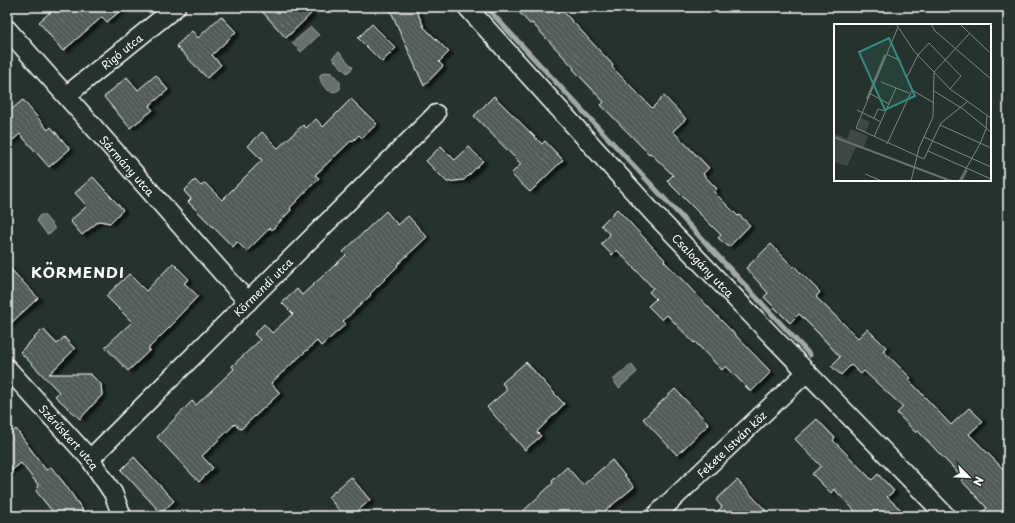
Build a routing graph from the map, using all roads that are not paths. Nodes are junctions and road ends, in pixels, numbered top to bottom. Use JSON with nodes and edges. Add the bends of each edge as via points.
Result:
{"nodes":[{"id":1,"x":176,"y":7,"type":"edge"},
{"id":2,"x":467,"y":7,"type":"edge"},
{"id":3,"x":7,"y":29,"type":"edge"},
{"id":4,"x":66,"y":95,"type":"junction"},
{"id":5,"x":436,"y":114,"type":"dead end"},
{"id":6,"x":248,"y":302,"type":"junction"},
{"id":7,"x":7,"y":368,"type":"edge"},
{"id":8,"x":807,"y":372,"type":"junction"},
{"id":9,"x":90,"y":459,"type":"junction"},
{"id":10,"x":122,"y":515,"type":"edge"},
{"id":11,"x":655,"y":516,"type":"edge"},
{"id":12,"x":946,"y":516,"type":"edge"}],
"edges":[{"from":1,"to":4,"type":"street","name":"Rigó utca"},
{"from":2,"to":8,"type":"street","name":"Csalogány utca","via":[[654,214]]},
{"from":3,"to":4,"type":"street","name":"Sármány utca"},
{"from":4,"to":6,"type":"street","name":"Sármány utca"},
{"from":5,"to":6,"type":"street","name":"Körmendi utca"},
{"from":6,"to":9,"type":"street","name":"Körmendi utca"},
{"from":7,"to":9,"type":"street","name":"Szérűskert utca"},
{"from":8,"to":11,"type":"street","name":"Fekete István köz"},
{"from":8,"to":12,"type":"street","name":"Csalogány utca"},
{"from":9,"to":10,"type":"street","name":"Szérűskert utca","via":[[113,493]]}]}
